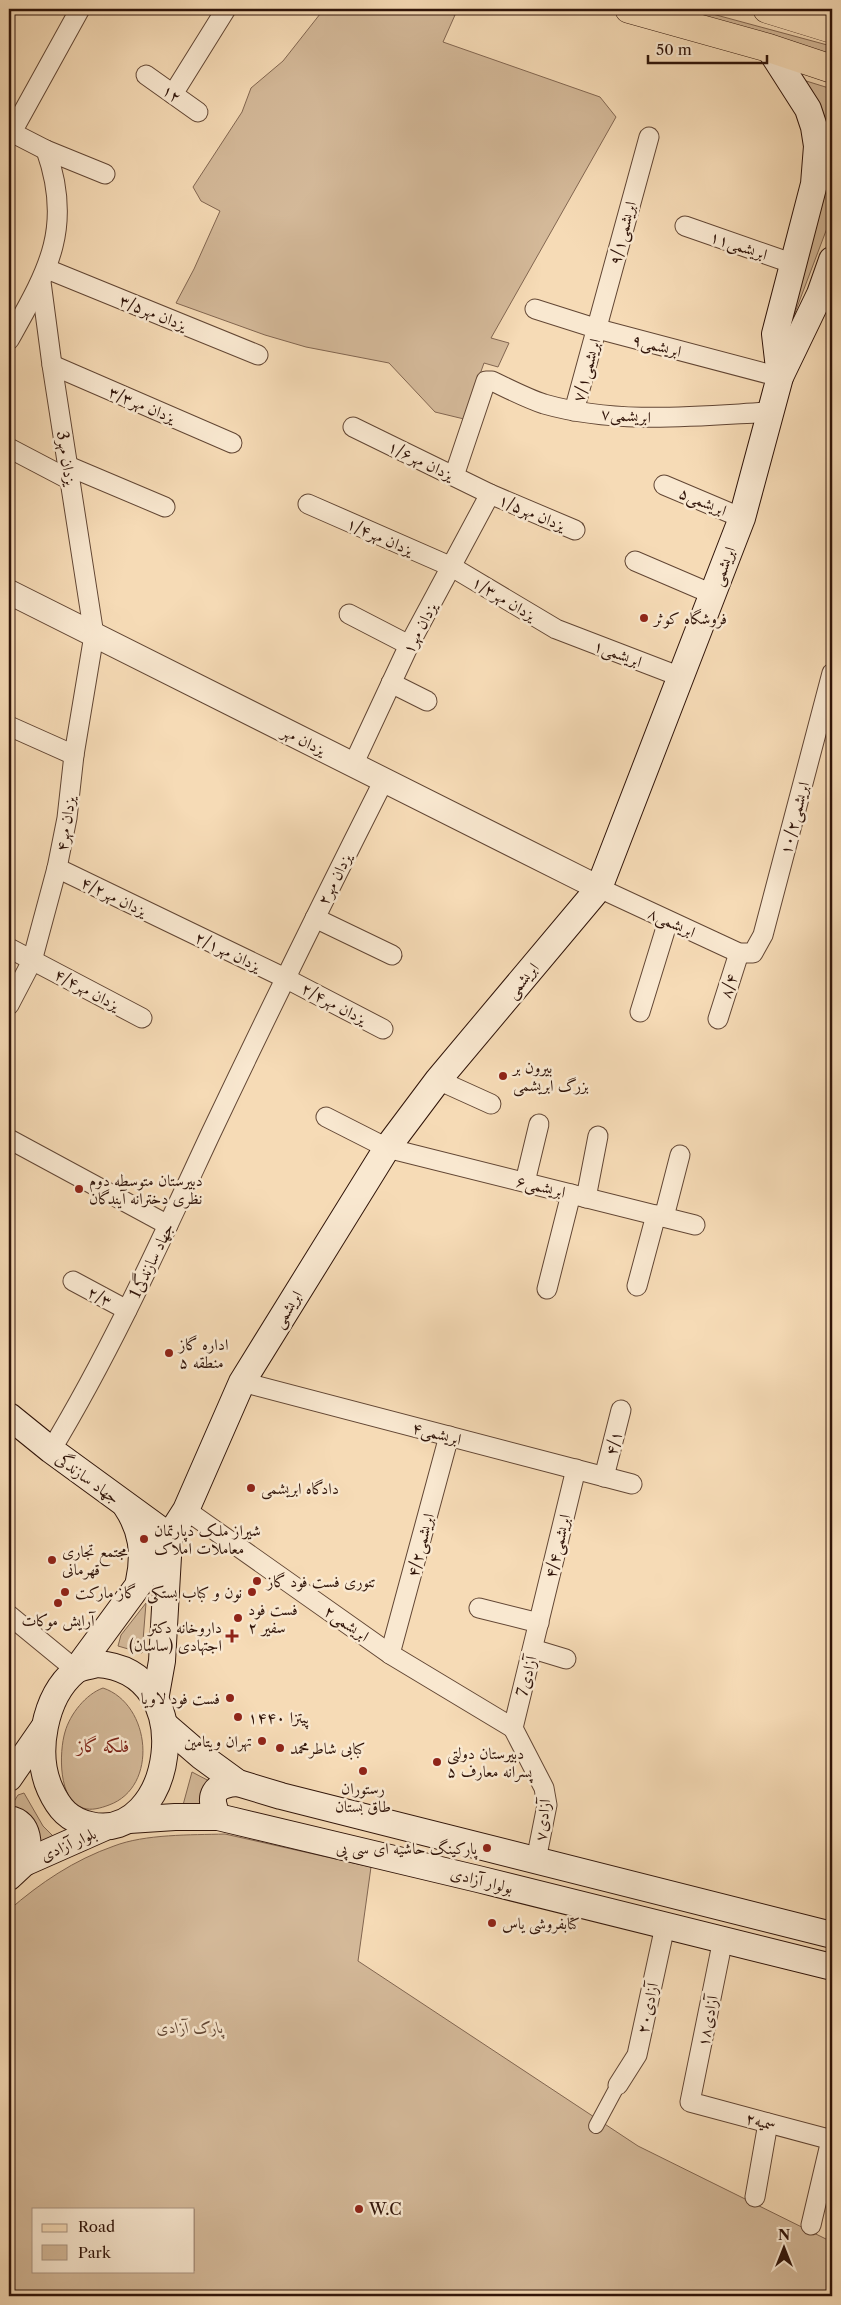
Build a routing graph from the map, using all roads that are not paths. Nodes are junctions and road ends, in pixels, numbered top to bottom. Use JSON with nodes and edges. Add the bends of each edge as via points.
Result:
{"nodes":[{"id":1,"x":80,"y":9,"type":"edge"},
{"id":2,"x":226,"y":9,"type":"edge"},
{"id":3,"x":629,"y":9,"type":"edge"},
{"id":4,"x":767,"y":9,"type":"edge"},
{"id":5,"x":832,"y":29,"type":"edge"},
{"id":6,"x":769,"y":48,"type":"junction"},
{"id":7,"x":832,"y":69,"type":"edge"},
{"id":8,"x":146,"y":75,"type":"dead end"},
{"id":9,"x":173,"y":94,"type":"junction"},
{"id":10,"x":198,"y":112,"type":"dead end"},
{"id":11,"x":10,"y":132,"type":"edge"},
{"id":12,"x":649,"y":137,"type":"dead end"},
{"id":13,"x":46,"y":150,"type":"junction"},
{"id":14,"x":105,"y":174,"type":"dead end"},
{"id":15,"x":684,"y":226,"type":"dead end"},
{"id":16,"x":832,"y":260,"type":"edge"},
{"id":17,"x":794,"y":264,"type":"junction"},
{"id":18,"x":44,"y":275,"type":"junction"},
{"id":19,"x":826,"y":296,"type":"edge"},
{"id":20,"x":535,"y":309,"type":"dead end"},
{"id":21,"x":598,"y":329,"type":"junction"},
{"id":22,"x":9,"y":340,"type":"edge"},
{"id":23,"x":258,"y":354,"type":"dead end"},
{"id":24,"x":52,"y":365,"type":"junction"},
{"id":25,"x":780,"y":377,"type":"junction"},
{"id":26,"x":574,"y":410,"type":"junction"},
{"id":27,"x":771,"y":412,"type":"junction"},
{"id":28,"x":352,"y":427,"type":"dead end"},
{"id":29,"x":232,"y":443,"type":"dead end"},
{"id":30,"x":9,"y":448,"type":"edge"},
{"id":31,"x":69,"y":473,"type":"junction"},
{"id":32,"x":454,"y":476,"type":"junction"},
{"id":33,"x":664,"y":485,"type":"dead end"},
{"id":34,"x":490,"y":494,"type":"junction"},
{"id":35,"x":308,"y":504,"type":"dead end"},
{"id":36,"x":165,"y":507,"type":"dead end"},
{"id":37,"x":742,"y":518,"type":"junction"},
{"id":38,"x":575,"y":530,"type":"dead end"},
{"id":39,"x":635,"y":561,"type":"dead end"},
{"id":40,"x":452,"y":567,"type":"junction"},
{"id":41,"x":9,"y":592,"type":"edge"},
{"id":42,"x":712,"y":594,"type":"junction"},
{"id":43,"x":349,"y":614,"type":"dead end"},
{"id":44,"x":556,"y":629,"type":"joint"},
{"id":45,"x":94,"y":635,"type":"junction"},
{"id":46,"x":409,"y":645,"type":"junction"},
{"id":47,"x":832,"y":673,"type":"edge"},
{"id":48,"x":681,"y":677,"type":"junction"},
{"id":49,"x":391,"y":683,"type":"junction"},
{"id":50,"x":427,"y":701,"type":"dead end"},
{"id":51,"x":9,"y":726,"type":"edge"},
{"id":52,"x":74,"y":755,"type":"junction"},
{"id":53,"x":354,"y":765,"type":"junction"},
{"id":54,"x":384,"y":780,"type":"junction"},
{"id":55,"x":57,"y":868,"type":"junction"},
{"id":56,"x":599,"y":888,"type":"junction"},
{"id":57,"x":315,"y":918,"type":"junction"},
{"id":58,"x":668,"y":920,"type":"junction"},
{"id":59,"x":171,"y":923,"type":"joint"},
{"id":60,"x":9,"y":948,"type":"edge"},
{"id":61,"x":742,"y":954,"type":"junction"},
{"id":62,"x":392,"y":955,"type":"dead end"},
{"id":63,"x":32,"y":960,"type":"junction"},
{"id":64,"x":285,"y":978,"type":"junction"},
{"id":65,"x":9,"y":1005,"type":"edge"},
{"id":66,"x":640,"y":1012,"type":"dead end"},
{"id":67,"x":142,"y":1018,"type":"dead end"},
{"id":68,"x":718,"y":1019,"type":"dead end"},
{"id":69,"x":383,"y":1029,"type":"dead end"},
{"id":70,"x":438,"y":1080,"type":"junction"},
{"id":71,"x":491,"y":1104,"type":"dead end"},
{"id":72,"x":326,"y":1117,"type":"dead end"},
{"id":73,"x":539,"y":1124,"type":"dead end"},
{"id":74,"x":598,"y":1136,"type":"dead end"},
{"id":75,"x":9,"y":1139,"type":"edge"},
{"id":76,"x":387,"y":1148,"type":"junction"},
{"id":77,"x":680,"y":1155,"type":"dead end"},
{"id":78,"x":525,"y":1182,"type":"junction"},
{"id":79,"x":578,"y":1196,"type":"junction"},
{"id":80,"x":660,"y":1216,"type":"junction"},
{"id":81,"x":168,"y":1225,"type":"junction"},
{"id":82,"x":695,"y":1225,"type":"dead end"},
{"id":83,"x":73,"y":1281,"type":"dead end"},
{"id":84,"x":637,"y":1286,"type":"dead end"},
{"id":85,"x":547,"y":1289,"type":"dead end"},
{"id":86,"x":127,"y":1310,"type":"junction"},
{"id":87,"x":242,"y":1382,"type":"junction"},
{"id":88,"x":621,"y":1410,"type":"dead end"},
{"id":89,"x":9,"y":1416,"type":"edge"},
{"id":90,"x":449,"y":1436,"type":"junction"},
{"id":91,"x":51,"y":1450,"type":"junction"},
{"id":92,"x":576,"y":1469,"type":"junction"},
{"id":93,"x":604,"y":1477,"type":"junction"},
{"id":94,"x":632,"y":1484,"type":"dead end"},
{"id":95,"x":126,"y":1506,"type":"junction"},
{"id":96,"x":186,"y":1510,"type":"junction"},
{"id":97,"x":169,"y":1536,"type":"junction"},
{"id":98,"x":138,"y":1587,"type":"junction"},
{"id":99,"x":479,"y":1608,"type":"dead end"},
{"id":100,"x":9,"y":1616,"type":"edge"},
{"id":101,"x":539,"y":1623,"type":"junction"},
{"id":102,"x":533,"y":1649,"type":"junction"},
{"id":103,"x":390,"y":1654,"type":"junction"},
{"id":104,"x":566,"y":1659,"type":"dead end"},
{"id":105,"x":76,"y":1670,"type":"junction"},
{"id":106,"x":155,"y":1700,"type":"junction"},
{"id":107,"x":165,"y":1724,"type":"junction"},
{"id":108,"x":513,"y":1728,"type":"junction"},
{"id":109,"x":43,"y":1729,"type":"junction"},
{"id":110,"x":9,"y":1778,"type":"edge"},
{"id":111,"x":238,"y":1783,"type":"junction"},
{"id":112,"x":218,"y":1817,"type":"junction"},
{"id":113,"x":9,"y":1819,"type":"edge"},
{"id":114,"x":129,"y":1820,"type":"junction"},
{"id":115,"x":103,"y":1828,"type":"junction"},
{"id":116,"x":536,"y":1860,"type":"junction"},
{"id":117,"x":17,"y":1870,"type":"edge"},
{"id":118,"x":665,"y":1926,"type":"junction"},
{"id":119,"x":832,"y":1935,"type":"edge"},
{"id":120,"x":723,"y":1939,"type":"junction"},
{"id":121,"x":832,"y":1967,"type":"edge"},
{"id":122,"x":618,"y":2085,"type":"joint"},
{"id":123,"x":690,"y":2102,"type":"joint"},
{"id":124,"x":768,"y":2123,"type":"junction"},
{"id":125,"x":596,"y":2126,"type":"dead end"},
{"id":126,"x":831,"y":2140,"type":"edge"},
{"id":127,"x":755,"y":2197,"type":"dead end"},
{"id":128,"x":811,"y":2225,"type":"dead end"}],
"edges":[{"from":1,"to":11,"type":"street"},
{"from":2,"to":9,"type":"street"},
{"from":3,"to":6,"type":"main road"},
{"from":4,"to":5,"type":"main road"},
{"from":6,"to":7,"type":"main road"},
{"from":6,"to":17,"type":"main road","via":[[808,109],[817,146],[814,184]]},
{"from":8,"to":9,"type":"street","name":"۱۲"},
{"from":9,"to":10,"type":"street","name":"۱۲"},
{"from":11,"to":13,"type":"street"},
{"from":12,"to":21,"type":"street","name":"۹/۱ابریشمی"},
{"from":13,"to":14,"type":"street"},
{"from":13,"to":18,"type":"street","via":[[58,197],[57,230]]},
{"from":15,"to":17,"type":"street","name":"ابریشمی۱۱"},
{"from":16,"to":19,"type":"main road"},
{"from":17,"to":25,"type":"main road","via":[[775,334]]},
{"from":18,"to":22,"type":"street"},
{"from":18,"to":23,"type":"street","name":"۳/۵یزدان مهر"},
{"from":18,"to":24,"type":"street","name":"3یزدان مهر"},
{"from":19,"to":25,"type":"main road"},
{"from":20,"to":21,"type":"street","name":"ابریشمی۹"},
{"from":21,"to":25,"type":"street","name":"ابریشمی۹"},
{"from":21,"to":26,"type":"street","name":"ابریشمی۷/۱"},
{"from":24,"to":29,"type":"street","name":"۳/۳یزدان مهر"},
{"from":24,"to":31,"type":"street","name":"3یزدان مهر"},
{"from":25,"to":27,"type":"main road","name":"ابریشمی"},
{"from":26,"to":27,"type":"street","name":"ابریشمی۷","via":[[649,419]]},
{"from":26,"to":32,"type":"street","name":"ابریشمی۷","via":[[544,404],[486,381]]},
{"from":27,"to":37,"type":"main road","name":"ابریشمی"},
{"from":28,"to":32,"type":"street","name":"۱/۶یزدان مهر"},
{"from":30,"to":31,"type":"street"},
{"from":31,"to":36,"type":"street"},
{"from":31,"to":45,"type":"street","name":"3یزدان مهر"},
{"from":32,"to":34,"type":"street","name":"۱/۶یزدان مهر"},
{"from":33,"to":37,"type":"street","name":"ابریشمی۵"},
{"from":34,"to":38,"type":"street","name":"۱/۵یزدان مهر"},
{"from":34,"to":40,"type":"street","name":"یزدان مهر۱"},
{"from":35,"to":40,"type":"street","name":"۱/۴یزدان مهر"},
{"from":37,"to":42,"type":"main road","name":"ابریشمی"},
{"from":39,"to":42,"type":"street"},
{"from":40,"to":44,"type":"street","name":"۱/۳یزدان مهر"},
{"from":40,"to":46,"type":"street","name":"یزدان مهر۱"},
{"from":41,"to":45,"type":"street","name":"یزدان مهر"},
{"from":42,"to":48,"type":"main road","name":"ابریشمی"},
{"from":43,"to":46,"type":"street"},
{"from":44,"to":48,"type":"street","name":"ابریشمی۱"},
{"from":45,"to":52,"type":"street","name":"یزدان مهر۴"},
{"from":45,"to":53,"type":"street","name":"یزدان مهر"},
{"from":46,"to":49,"type":"street","name":"یزدان مهر۱"},
{"from":47,"to":61,"type":"street","name":"۱۰/۲ابریشمی","via":[[763,935],[757,950]]},
{"from":48,"to":56,"type":"main road","name":"ابریشمی"},
{"from":49,"to":50,"type":"street"},
{"from":49,"to":53,"type":"street","name":"یزدان مهر۱"},
{"from":51,"to":52,"type":"street"},
{"from":52,"to":55,"type":"street","name":"یزدان مهر۴"},
{"from":53,"to":54,"type":"street","name":"یزدان مهر"},
{"from":54,"to":56,"type":"street","name":"یزدان مهر"},
{"from":54,"to":57,"type":"street","name":"یزدان مهر۲"},
{"from":55,"to":59,"type":"street","name":"۴/۲یزدان مهر"},
{"from":55,"to":63,"type":"street","name":"یزدان مهر۴"},
{"from":56,"to":58,"type":"street","name":"ابریشمی۸"},
{"from":56,"to":70,"type":"main road","name":"ابریشمی"},
{"from":57,"to":62,"type":"street"},
{"from":57,"to":64,"type":"street","name":"یزدان مهر۲"},
{"from":58,"to":61,"type":"street","name":"ابریشمی۸"},
{"from":58,"to":66,"type":"street"},
{"from":59,"to":64,"type":"street","name":"۲/۱یزدان مهر"},
{"from":60,"to":63,"type":"street","name":"۴/۴یزدان مهر"},
{"from":61,"to":68,"type":"street","name":"۸/۴"},
{"from":63,"to":65,"type":"street","name":"یزدان مهر۴"},
{"from":63,"to":67,"type":"street","name":"۴/۴یزدان مهر"},
{"from":64,"to":69,"type":"street","name":"۲/۴یزدان مهر"},
{"from":64,"to":81,"type":"street","name":"1جهاد سازندگی"},
{"from":70,"to":71,"type":"street"},
{"from":70,"to":76,"type":"main road","name":"ابریشمی"},
{"from":72,"to":76,"type":"street","name":"ابریشمی۶"},
{"from":73,"to":78,"type":"street"},
{"from":74,"to":79,"type":"street"},
{"from":75,"to":81,"type":"street"},
{"from":76,"to":78,"type":"street","name":"ابریشمی۶"},
{"from":76,"to":87,"type":"main road","name":"ابریشمی"},
{"from":77,"to":80,"type":"street"},
{"from":78,"to":79,"type":"street","name":"ابریشمی۶"},
{"from":79,"to":80,"type":"street","name":"ابریشمی۶"},
{"from":79,"to":85,"type":"street"},
{"from":80,"to":82,"type":"street","name":"ابریشمی۶"},
{"from":80,"to":84,"type":"street"},
{"from":81,"to":86,"type":"street","name":"1جهاد سازندگی"},
{"from":83,"to":86,"type":"street","name":"۲/۳"},
{"from":86,"to":91,"type":"street","name":"1جهاد سازندگی","via":[[79,1405]]},
{"from":87,"to":90,"type":"street","name":"ابریشمی۴"},
{"from":87,"to":96,"type":"main road","name":"ابریشمی"},
{"from":88,"to":93,"type":"street","name":"۴/۱"},
{"from":89,"to":91,"type":"main road","name":"جهاد سازندگی"},
{"from":90,"to":92,"type":"street","name":"ابریشمی۴"},
{"from":90,"to":103,"type":"street","name":"ابریشمی۴/۲"},
{"from":91,"to":95,"type":"main road","name":"جهاد سازندگی"},
{"from":92,"to":93,"type":"street","name":"ابریشمی۴"},
{"from":92,"to":101,"type":"street","name":"ابریشمی۴/۴"},
{"from":93,"to":94,"type":"street","name":"ابریشمی۴"},
{"from":95,"to":97,"type":"main road","name":"جهاد سازندگی"},
{"from":95,"to":98,"type":"main road","via":[[140,1531],[142,1566]]},
{"from":96,"to":97,"type":"main road","name":"ابریشمی"},
{"from":96,"to":103,"type":"street","name":"ابریشمی۲"},
{"from":97,"to":98,"type":"main road","name":"ابریشمی"},
{"from":97,"to":106,"type":"main road","via":[[162,1661]]},
{"from":98,"to":105,"type":"main road","name":"ابریشمی"},
{"from":99,"to":101,"type":"street"},
{"from":100,"to":105,"type":"street"},
{"from":101,"to":102,"type":"street","name":"7آزادی"},
{"from":102,"to":104,"type":"street"},
{"from":102,"to":108,"type":"street","name":"7آزادی"},
{"from":103,"to":108,"type":"street","name":"ابریشمی۲"},
{"from":105,"to":106,"type":"main road","via":[[97,1664],[114,1665],[132,1674],[150,1690]]},
{"from":105,"to":109,"type":"main road","via":[[61,1688]]},
{"from":106,"to":107,"type":"main road"},
{"from":107,"to":111,"type":"main road","name":"بولوار آزادی"},
{"from":107,"to":114,"type":"main road","via":[[166,1748],[157,1782],[150,1800]]},
{"from":108,"to":116,"type":"street","name":"آزادی۷","via":[[546,1796]]},
{"from":109,"to":110,"type":"main road"},
{"from":109,"to":115,"type":"main road","via":[[45,1778],[58,1804],[76,1822]]},
{"from":111,"to":112,"type":"main road","via":[[225,1783],[215,1792],[212,1805]]},
{"from":111,"to":116,"type":"main road","name":"بولوار آزادی"},
{"from":112,"to":114,"type":"main road","name":"بولوار آزادی"},
{"from":112,"to":118,"type":"main road","name":"بولوار آزادی"},
{"from":113,"to":117,"type":"main road","via":[[19,1823],[25,1831],[28,1847]]},
{"from":114,"to":115,"type":"main road"},
{"from":115,"to":117,"type":"main road","name":"بلوار آزادی"},
{"from":116,"to":119,"type":"main road","name":"بولوار آزادی"},
{"from":118,"to":120,"type":"main road","name":"بولوار آزادی"},
{"from":118,"to":122,"type":"street","name":"آزادی۲۰","via":[[638,2055]]},
{"from":120,"to":121,"type":"main road","name":"بولوار آزادی"},
{"from":120,"to":123,"type":"street","name":"آزادی۱۸"},
{"from":122,"to":125,"type":"street"},
{"from":123,"to":124,"type":"street","name":"۲سمیه"},
{"from":124,"to":126,"type":"street","name":"۲سمیه"},
{"from":124,"to":127,"type":"street"},
{"from":126,"to":128,"type":"street"}]}
